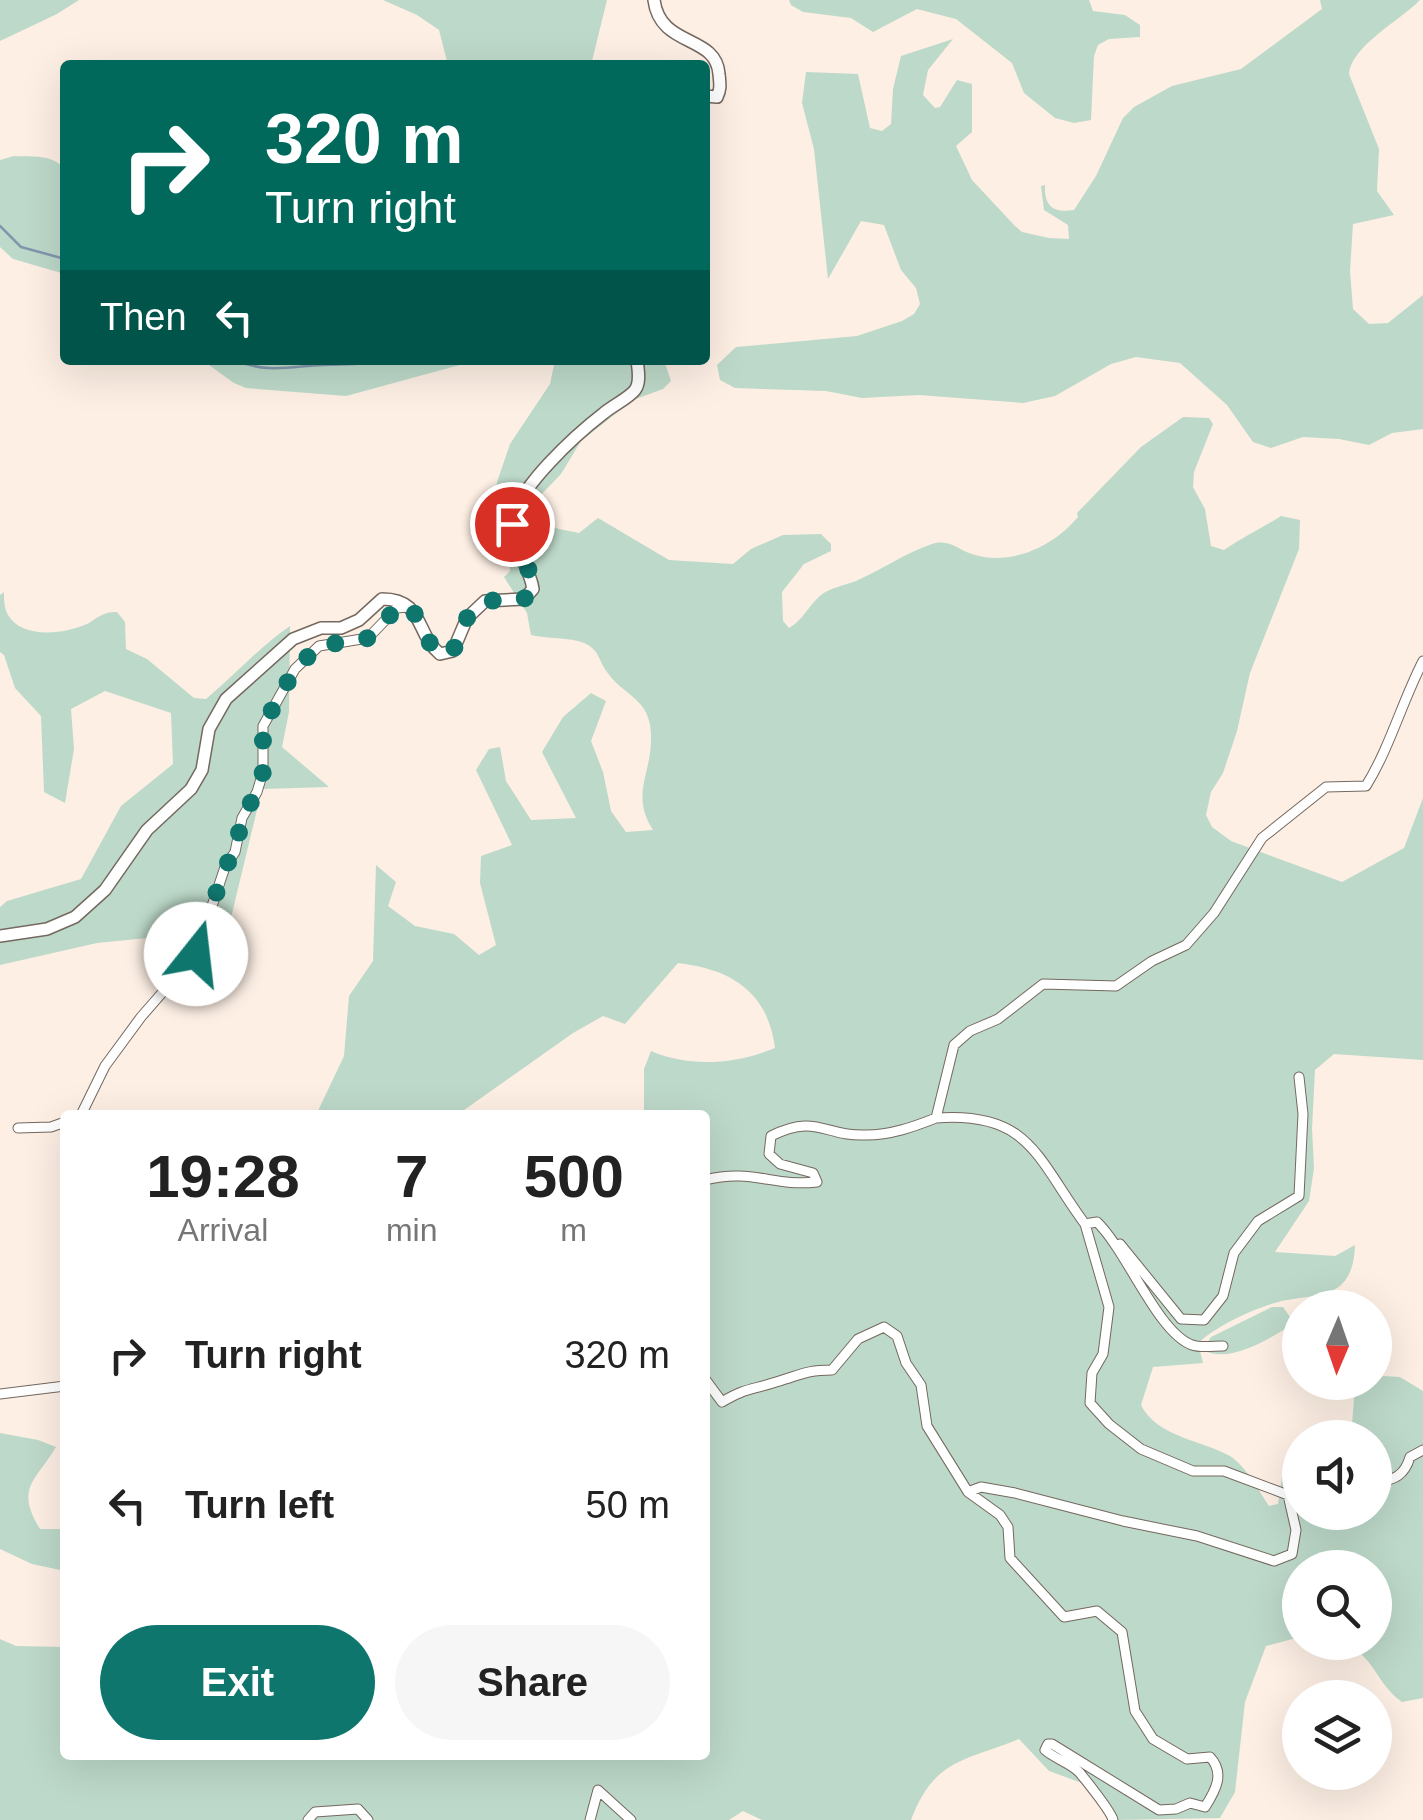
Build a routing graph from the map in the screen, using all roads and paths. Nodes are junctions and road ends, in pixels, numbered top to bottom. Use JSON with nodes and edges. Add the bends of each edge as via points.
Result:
{"nodes":[{"id":1,"x":654,"y":0,"type":"edge"},
{"id":2,"x":710,"y":97,"type":"edge"},
{"id":3,"x":638,"y":365,"type":"edge"},
{"id":4,"x":410,"y":606,"type":"junction"},
{"id":5,"x":1423,"y":661,"type":"edge"},
{"id":6,"x":0,"y":936,"type":"edge"},
{"id":7,"x":1299,"y":1077,"type":"dead end"},
{"id":8,"x":83,"y":1110,"type":"edge"},
{"id":9,"x":936,"y":1118,"type":"junction"},
{"id":10,"x":60,"y":1124,"type":"edge"},
{"id":11,"x":18,"y":1128,"type":"dead end"},
{"id":12,"x":710,"y":1179,"type":"edge"},
{"id":13,"x":1085,"y":1224,"type":"junction"},
{"id":14,"x":1111,"y":1236,"type":"junction"},
{"id":15,"x":1223,"y":1346,"type":"dead end"},
{"id":16,"x":710,"y":1386,"type":"edge"},
{"id":17,"x":60,"y":1387,"type":"edge"},
{"id":18,"x":0,"y":1394,"type":"edge"},
{"id":19,"x":1423,"y":1450,"type":"edge"},
{"id":20,"x":1392,"y":1480,"type":"edge"},
{"id":21,"x":968,"y":1492,"type":"junction"},
{"id":22,"x":1282,"y":1493,"type":"edge"},
{"id":23,"x":1296,"y":1530,"type":"edge"},
{"id":24,"x":308,"y":1820,"type":"edge"},
{"id":25,"x":368,"y":1820,"type":"edge"},
{"id":26,"x":590,"y":1820,"type":"edge"},
{"id":27,"x":631,"y":1820,"type":"edge"},
{"id":28,"x":1113,"y":1820,"type":"edge"}],
"edges":[{"from":1,"to":2,"type":"main road","via":[[655,13],[672,33],[710,52],[719,66],[720,92]]},
{"from":3,"to":4,"type":"main road","via":[[635,390],[572,438],[522,499],[512,524],[531,570],[533,589],[524,599],[485,601],[467,618],[453,651],[440,654]]},
{"from":4,"to":6,"type":"main road","via":[[382,599],[359,620],[293,639],[226,699],[191,789],[147,830],[105,890],[75,917],[47,930]]},
{"from":4,"to":8,"type":"street","via":[[397,608],[368,638],[319,646],[295,669],[263,726],[263,772],[196,954],[105,1066]]},
{"from":5,"to":9,"type":"street","via":[[1366,786],[1326,788],[1262,838],[1186,944],[1116,986],[1043,984],[998,1020],[970,1031],[954,1045]]},
{"from":7,"to":14,"type":"street","via":[[1300,1196],[1258,1220],[1234,1252],[1223,1296],[1204,1320],[1181,1319]]},
{"from":9,"to":12,"type":"street","via":[[896,1133],[861,1136],[815,1124],[772,1136],[769,1154],[813,1173],[817,1182],[754,1174]]},
{"from":9,"to":13,"type":"street","via":[[972,1115],[1013,1130]]},
{"from":10,"to":11,"type":"street"},
{"from":13,"to":14,"type":"street","via":[[1097,1222]]},
{"from":13,"to":22,"type":"street","via":[[1110,1307],[1090,1403],[1141,1449],[1193,1471],[1224,1472]]},
{"from":14,"to":15,"type":"street","via":[[1172,1332],[1192,1345]]},
{"from":16,"to":21,"type":"street","via":[[722,1402],[806,1370],[832,1370],[858,1339],[884,1327],[897,1336],[920,1385],[928,1426]]},
{"from":17,"to":18,"type":"street"},
{"from":19,"to":20,"type":"street"},
{"from":21,"to":23,"type":"street","via":[[981,1487],[1016,1493],[1198,1536],[1274,1562],[1292,1554]]},
{"from":21,"to":28,"type":"street","via":[[1000,1514],[1010,1558],[1064,1617],[1097,1610],[1122,1632],[1136,1710],[1152,1739],[1187,1759],[1210,1757],[1220,1773],[1205,1807],[1190,1802],[1159,1810],[1048,1744],[1045,1750],[1078,1772]]},
{"from":24,"to":25,"type":"street","via":[[315,1812],[358,1808]]},
{"from":26,"to":27,"type":"street","via":[[598,1790]]}]}
